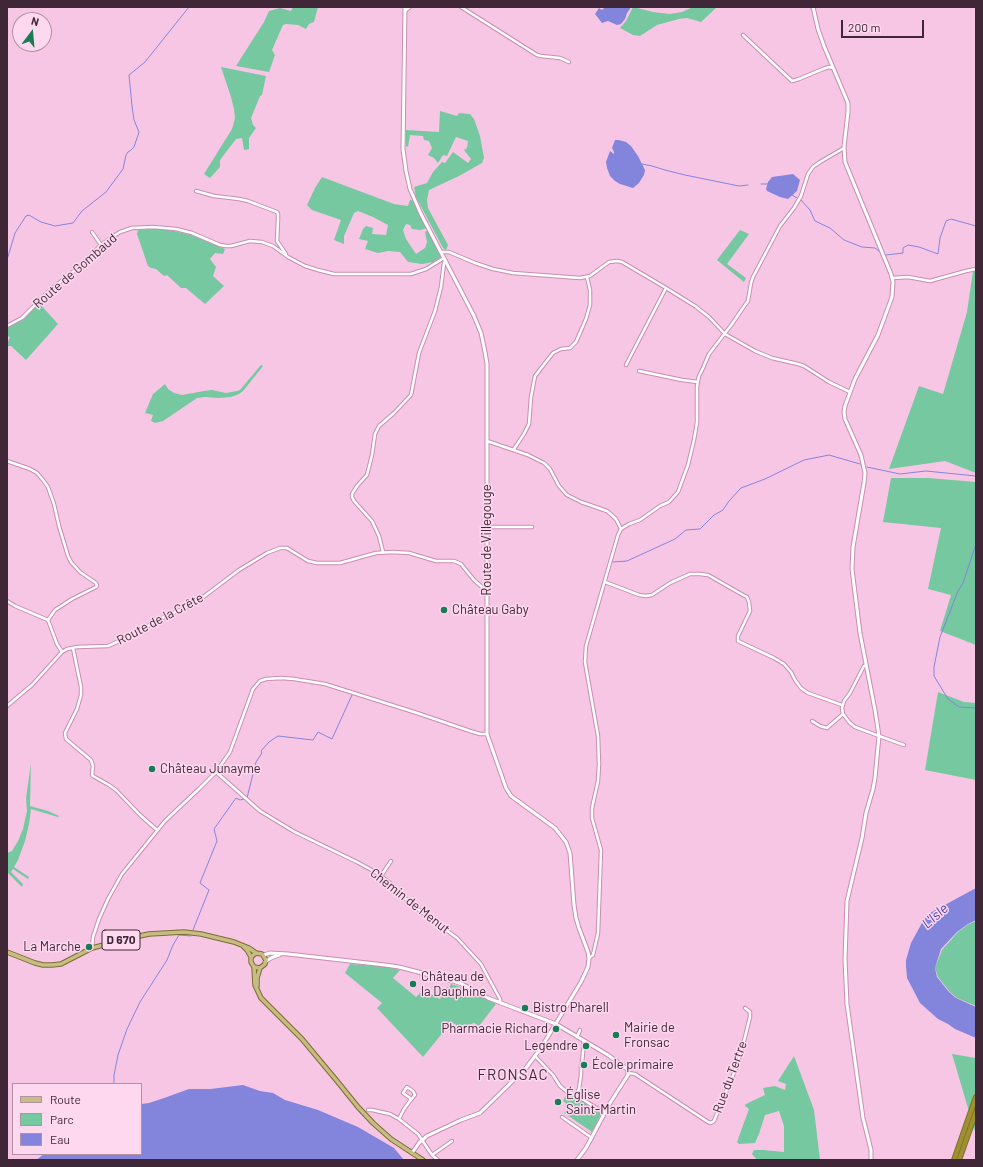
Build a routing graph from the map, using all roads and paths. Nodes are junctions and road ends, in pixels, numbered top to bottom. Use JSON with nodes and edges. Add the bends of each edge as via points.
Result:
{"nodes":[{"id":1,"x":410,"y":7,"type":"edge"},
{"id":2,"x":461,"y":7,"type":"edge"},
{"id":3,"x":813,"y":7,"type":"edge"},
{"id":4,"x":405,"y":9,"type":"edge"},
{"id":5,"x":743,"y":35,"type":"dead end"},
{"id":6,"x":569,"y":62,"type":"dead end"},
{"id":7,"x":833,"y":68,"type":"junction"},
{"id":8,"x":844,"y":148,"type":"junction"},
{"id":9,"x":196,"y":191,"type":"dead end"},
{"id":10,"x":92,"y":232,"type":"dead end"},
{"id":11,"x":277,"y":241,"type":"junction"},
{"id":12,"x":101,"y":245,"type":"junction"},
{"id":13,"x":273,"y":246,"type":"junction"},
{"id":14,"x":442,"y":252,"type":"junction"},
{"id":15,"x":288,"y":257,"type":"junction"},
{"id":16,"x":445,"y":259,"type":"junction"},
{"id":17,"x":976,"y":269,"type":"edge"},
{"id":18,"x":587,"y":277,"type":"junction"},
{"id":19,"x":893,"y":278,"type":"junction"},
{"id":20,"x":666,"y":288,"type":"junction"},
{"id":21,"x":7,"y":326,"type":"edge"},
{"id":22,"x":725,"y":334,"type":"junction"},
{"id":23,"x":626,"y":365,"type":"dead end"},
{"id":24,"x":639,"y":371,"type":"dead end"},
{"id":25,"x":698,"y":382,"type":"junction"},
{"id":26,"x":850,"y":392,"type":"junction"},
{"id":27,"x":486,"y":440,"type":"junction"},
{"id":28,"x":514,"y":449,"type":"junction"},
{"id":29,"x":7,"y":461,"type":"edge"},
{"id":30,"x":486,"y":527,"type":"junction"},
{"id":31,"x":532,"y":527,"type":"dead end"},
{"id":32,"x":621,"y":529,"type":"junction"},
{"id":33,"x":383,"y":552,"type":"junction"},
{"id":34,"x":604,"y":582,"type":"junction"},
{"id":35,"x":487,"y":589,"type":"junction"},
{"id":36,"x":7,"y":601,"type":"edge"},
{"id":37,"x":48,"y":620,"type":"junction"},
{"id":38,"x":74,"y":648,"type":"junction"},
{"id":39,"x":62,"y":652,"type":"junction"},
{"id":40,"x":866,"y":666,"type":"junction"},
{"id":41,"x":842,"y":705,"type":"junction"},
{"id":42,"x":7,"y":706,"type":"edge"},
{"id":43,"x":843,"y":714,"type":"junction"},
{"id":44,"x":812,"y":721,"type":"dead end"},
{"id":45,"x":487,"y":734,"type":"junction"},
{"id":46,"x":879,"y":736,"type":"junction"},
{"id":47,"x":904,"y":745,"type":"dead end"},
{"id":48,"x":216,"y":772,"type":"junction"},
{"id":49,"x":157,"y":830,"type":"junction"},
{"id":50,"x":391,"y":861,"type":"dead end"},
{"id":51,"x":381,"y":876,"type":"junction"},
{"id":52,"x":241,"y":944,"type":"junction"},
{"id":53,"x":92,"y":948,"type":"junction"},
{"id":54,"x":7,"y":952,"type":"edge"},
{"id":55,"x":256,"y":953,"type":"junction"},
{"id":56,"x":282,"y":954,"type":"junction"},
{"id":57,"x":264,"y":955,"type":"junction"},
{"id":58,"x":251,"y":956,"type":"junction"},
{"id":59,"x":589,"y":958,"type":"junction"},
{"id":60,"x":266,"y":962,"type":"junction"},
{"id":61,"x":254,"y":967,"type":"junction"},
{"id":62,"x":260,"y":968,"type":"junction"},
{"id":63,"x":258,"y":991,"type":"junction"},
{"id":64,"x":500,"y":1003,"type":"junction"},
{"id":65,"x":745,"y":1008,"type":"dead end"},
{"id":66,"x":556,"y":1024,"type":"junction"},
{"id":67,"x":580,"y":1030,"type":"dead end"},
{"id":68,"x":577,"y":1037,"type":"junction"},
{"id":69,"x":584,"y":1041,"type":"junction"},
{"id":70,"x":536,"y":1056,"type":"junction"},
{"id":71,"x":628,"y":1073,"type":"junction"},
{"id":72,"x":576,"y":1095,"type":"junction"},
{"id":73,"x":976,"y":1097,"type":"edge"},
{"id":74,"x":410,"y":1100,"type":"junction"},
{"id":75,"x":368,"y":1110,"type":"dead end"},
{"id":76,"x":976,"y":1112,"type":"edge"},
{"id":77,"x":604,"y":1113,"type":"junction"},
{"id":78,"x":562,"y":1117,"type":"dead end"},
{"id":79,"x":399,"y":1119,"type":"junction"},
{"id":80,"x":592,"y":1138,"type":"junction"},
{"id":81,"x":423,"y":1140,"type":"junction"},
{"id":82,"x":452,"y":1140,"type":"dead end"},
{"id":83,"x":412,"y":1153,"type":"junction"},
{"id":84,"x":432,"y":1155,"type":"junction"},
{"id":85,"x":423,"y":1160,"type":"edge"},
{"id":86,"x":438,"y":1160,"type":"edge"},
{"id":87,"x":577,"y":1160,"type":"edge"},
{"id":88,"x":871,"y":1160,"type":"edge"},
{"id":89,"x":954,"y":1160,"type":"edge"},
{"id":90,"x":959,"y":1160,"type":"edge"}],
"edges":[{"from":1,"to":4,"type":"street"},
{"from":2,"to":6,"type":"street","via":[[528,50],[541,56],[556,57]]},
{"from":3,"to":7,"type":"street","via":[[818,29]]},
{"from":4,"to":14,"type":"street","name":"Route de Villegouge","via":[[406,171],[410,189]]},
{"from":5,"to":7,"type":"street","via":[[792,80],[829,67]]},
{"from":7,"to":8,"type":"street","via":[[848,106]]},
{"from":8,"to":19,"type":"street","via":[[845,162]]},
{"from":8,"to":22,"type":"street","via":[[813,167],[808,174],[801,196],[780,226],[753,277],[746,305]]},
{"from":9,"to":11,"type":"street","via":[[239,199],[277,212]]},
{"from":10,"to":12,"type":"street"},
{"from":11,"to":13,"type":"street"},
{"from":11,"to":15,"type":"street"},
{"from":12,"to":13,"type":"street","name":"Route de Gombaud","via":[[125,230],[152,227],[192,233],[226,246],[256,241]]},
{"from":12,"to":21,"type":"street","name":"Route de Gombaud","via":[[22,318]]},
{"from":13,"to":15,"type":"street","name":"Route de Gombaud"},
{"from":14,"to":16,"type":"street","name":"Route de Villegouge"},
{"from":14,"to":18,"type":"street","via":[[513,273]]},
{"from":15,"to":16,"type":"street","name":"Route de Gombaud","via":[[305,266],[334,274],[411,274]]},
{"from":16,"to":27,"type":"street","name":"Route de Villegouge","via":[[474,316],[483,340],[487,364]]},
{"from":16,"to":33,"type":"street","via":[[441,287],[420,353],[411,395],[379,426],[374,438],[367,475],[352,494],[354,501],[372,521]]},
{"from":17,"to":19,"type":"street","via":[[930,281],[908,277]]},
{"from":18,"to":20,"type":"street","via":[[610,262],[617,261]]},
{"from":18,"to":28,"type":"street","via":[[590,305],[586,319],[576,342],[570,348],[553,353],[535,376],[529,424]]},
{"from":19,"to":26,"type":"street","via":[[892,297],[878,335]]},
{"from":20,"to":22,"type":"street","via":[[702,311]]},
{"from":20,"to":23,"type":"street"},
{"from":22,"to":25,"type":"street","via":[[709,354]]},
{"from":22,"to":26,"type":"street","via":[[764,355],[804,366]]},
{"from":24,"to":25,"type":"street"},
{"from":25,"to":32,"type":"street","via":[[695,435],[678,492],[669,502]]},
{"from":26,"to":40,"type":"street","via":[[844,412],[845,419],[861,455],[865,473],[852,569]]},
{"from":27,"to":28,"type":"street"},
{"from":27,"to":30,"type":"street","name":"Route de Villegouge"},
{"from":28,"to":32,"type":"street","via":[[544,463],[567,495],[607,511],[616,519]]},
{"from":29,"to":37,"type":"street","via":[[30,469],[44,480],[71,562],[97,586],[55,610]]},
{"from":30,"to":31,"type":"street"},
{"from":30,"to":35,"type":"street","name":"Route de Villegouge"},
{"from":32,"to":34,"type":"street"},
{"from":33,"to":35,"type":"street","name":"Route de la Crête","via":[[409,553],[436,560],[454,561],[461,564],[474,580]]},
{"from":33,"to":38,"type":"street","name":"Route de la Crête","via":[[340,563],[320,563],[308,561],[288,548],[280,548],[233,574],[194,604],[155,621],[120,642],[108,646]]},
{"from":34,"to":41,"type":"street","via":[[646,596],[690,574],[708,576],[747,597],[750,602],[750,611],[738,641],[784,664],[801,688],[808,693]]},
{"from":34,"to":59,"type":"street","via":[[586,646],[585,662],[598,736],[598,782],[592,818],[601,850],[598,933],[593,955]]},
{"from":35,"to":45,"type":"street","name":"Route de Villegouge"},
{"from":36,"to":37,"type":"street"},
{"from":37,"to":39,"type":"street"},
{"from":38,"to":39,"type":"street","name":"Route de la Crête"},
{"from":38,"to":49,"type":"street","via":[[81,695],[65,733],[66,739],[89,757],[93,766],[93,776],[116,790]]},
{"from":39,"to":42,"type":"street","name":"Route de la Crête","via":[[32,685]]},
{"from":40,"to":41,"type":"street"},
{"from":40,"to":46,"type":"street"},
{"from":41,"to":43,"type":"street"},
{"from":43,"to":44,"type":"street","via":[[828,728]]},
{"from":43,"to":46,"type":"street","via":[[855,727]]},
{"from":45,"to":48,"type":"street","via":[[470,731],[325,684],[294,678],[266,679],[260,681],[253,689],[230,752]]},
{"from":45,"to":59,"type":"street","name":"Route de Villegouge","via":[[511,796],[555,828],[566,842],[570,853],[576,918]]},
{"from":46,"to":47,"type":"street"},
{"from":46,"to":88,"type":"street","via":[[874,784],[848,896],[845,959],[847,1004]]},
{"from":48,"to":49,"type":"street"},
{"from":48,"to":51,"type":"street","name":"Chemin de Menut","via":[[260,812]]},
{"from":49,"to":53,"type":"street","via":[[126,867],[108,899],[95,930]]},
{"from":50,"to":51,"type":"street"},
{"from":51,"to":64,"type":"street","name":"Chemin de Menut","via":[[472,953],[485,970]]},
{"from":52,"to":53,"type":"main road","number":"D 670","via":[[184,932],[149,934]]},
{"from":52,"to":55,"type":"main road","number":"D 670"},
{"from":52,"to":58,"type":"main road"},
{"from":53,"to":54,"type":"main road","number":"D 670","via":[[61,964],[52,965],[43,965]]},
{"from":55,"to":57,"type":"main road"},
{"from":55,"to":58,"type":"main road"},
{"from":56,"to":57,"type":"street"},
{"from":56,"to":60,"type":"street"},
{"from":56,"to":64,"type":"street","via":[[392,966],[462,984]]},
{"from":57,"to":60,"type":"main road"},
{"from":58,"to":61,"type":"main road"},
{"from":59,"to":66,"type":"street","via":[[584,978]]},
{"from":60,"to":62,"type":"main road"},
{"from":61,"to":62,"type":"main road"},
{"from":61,"to":63,"type":"main road"},
{"from":62,"to":63,"type":"main road","via":[[257,978]]},
{"from":63,"to":83,"type":"main road","via":[[264,1002],[302,1039],[364,1115],[382,1132]]},
{"from":64,"to":66,"type":"street"},
{"from":65,"to":71,"type":"street","name":"Rue du Tertre","via":[[750,1012],[750,1017],[743,1045],[736,1068],[711,1123],[635,1074]]},
{"from":66,"to":68,"type":"street"},
{"from":66,"to":70,"type":"street"},
{"from":67,"to":68,"type":"street"},
{"from":68,"to":69,"type":"street"},
{"from":69,"to":71,"type":"street","via":[[608,1055],[627,1069]]},
{"from":69,"to":72,"type":"street","via":[[579,1089]]},
{"from":70,"to":72,"type":"street","via":[[560,1086]]},
{"from":70,"to":81,"type":"street","via":[[480,1113]]},
{"from":71,"to":77,"type":"street"},
{"from":72,"to":77,"type":"street"},
{"from":73,"to":89,"type":"highway"},
{"from":74,"to":74,"type":"street","via":[[403,1093],[407,1087],[415,1095]]},
{"from":74,"to":79,"type":"street"},
{"from":75,"to":79,"type":"street","via":[[390,1114]]},
{"from":76,"to":90,"type":"highway"},
{"from":77,"to":80,"type":"street"},
{"from":78,"to":80,"type":"street"},
{"from":79,"to":81,"type":"street"},
{"from":80,"to":87,"type":"street"},
{"from":81,"to":83,"type":"street"},
{"from":81,"to":84,"type":"street"},
{"from":82,"to":84,"type":"street"},
{"from":83,"to":85,"type":"main road"},
{"from":84,"to":86,"type":"street"}]}
